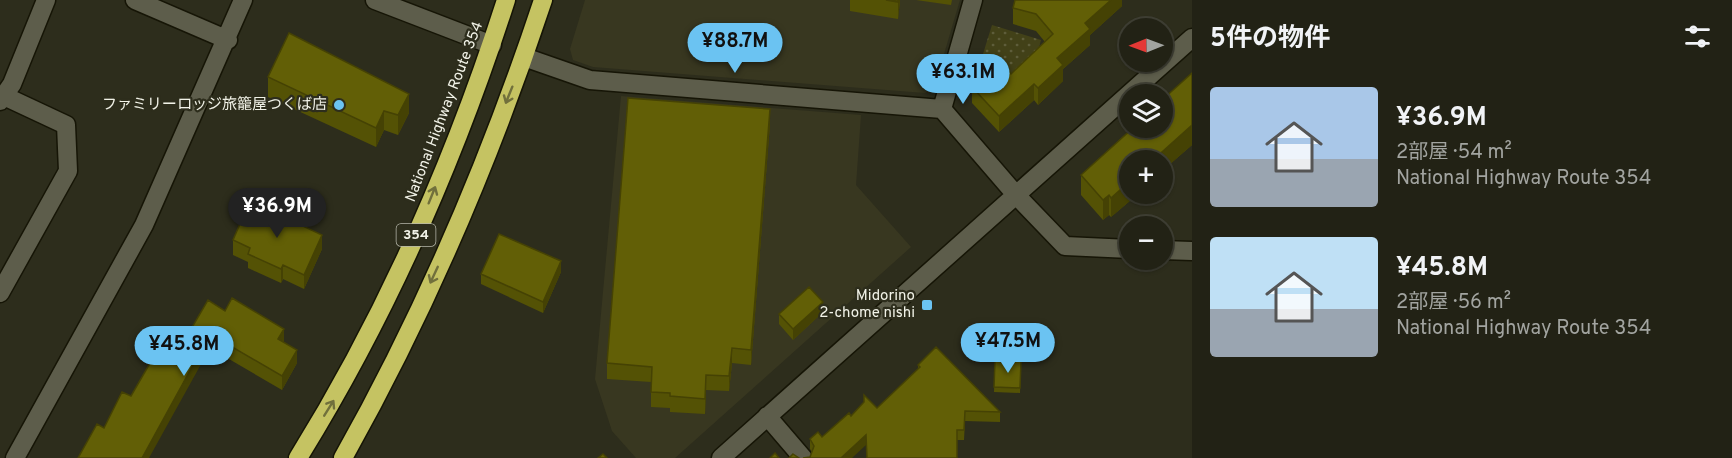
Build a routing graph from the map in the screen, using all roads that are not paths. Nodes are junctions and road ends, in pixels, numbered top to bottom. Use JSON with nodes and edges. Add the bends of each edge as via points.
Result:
{"nodes":[{"id":1,"x":46,"y":0,"type":"edge"},
{"id":2,"x":135,"y":0,"type":"edge"},
{"id":3,"x":243,"y":0,"type":"edge"},
{"id":4,"x":375,"y":0,"type":"edge"},
{"id":5,"x":506,"y":0,"type":"edge"},
{"id":6,"x":543,"y":0,"type":"edge"},
{"id":7,"x":973,"y":0,"type":"edge"},
{"id":8,"x":1192,"y":38,"type":"edge"},
{"id":9,"x":228,"y":40,"type":"junction"},
{"id":10,"x":492,"y":45,"type":"junction"},
{"id":11,"x":524,"y":57,"type":"junction"},
{"id":12,"x":2,"y":98,"type":"edge"},
{"id":13,"x":942,"y":109,"type":"junction"},
{"id":14,"x":1016,"y":195,"type":"junction"},
{"id":15,"x":1119,"y":248,"type":"edge"},
{"id":16,"x":1173,"y":250,"type":"edge"},
{"id":17,"x":1192,"y":251,"type":"edge"},
{"id":18,"x":0,"y":293,"type":"edge"},
{"id":19,"x":767,"y":416,"type":"junction"},
{"id":20,"x":15,"y":458,"type":"edge"},
{"id":21,"x":298,"y":458,"type":"edge"},
{"id":22,"x":343,"y":458,"type":"edge"},
{"id":23,"x":721,"y":458,"type":"edge"},
{"id":24,"x":803,"y":458,"type":"edge"}],
"edges":[{"from":1,"to":12,"type":"street","via":[[12,84]]},
{"from":2,"to":9,"type":"street"},
{"from":3,"to":9,"type":"street"},
{"from":4,"to":10,"type":"street"},
{"from":5,"to":10,"type":"highway","name":"National Highway Route 354","number":"354"},
{"from":6,"to":11,"type":"highway","number":"354"},
{"from":7,"to":13,"type":"street"},
{"from":8,"to":14,"type":"street"},
{"from":9,"to":20,"type":"street","via":[[144,225]]},
{"from":21,"to":10,"type":"highway","name":"National Highway Route 354","number":"354","one_way":true,"via":[[344,385],[420,226]]},
{"from":11,"to":13,"type":"street","via":[[590,80]]},
{"from":11,"to":22,"type":"highway","number":"354","one_way":true,"via":[[454,232],[372,407]]},
{"from":12,"to":18,"type":"street","via":[[66,125],[68,171]]},
{"from":13,"to":14,"type":"street"},
{"from":14,"to":15,"type":"street","via":[[1065,246]]},
{"from":14,"to":19,"type":"street"},
{"from":16,"to":17,"type":"street"},
{"from":19,"to":23,"type":"street"},
{"from":19,"to":24,"type":"street"}]}
